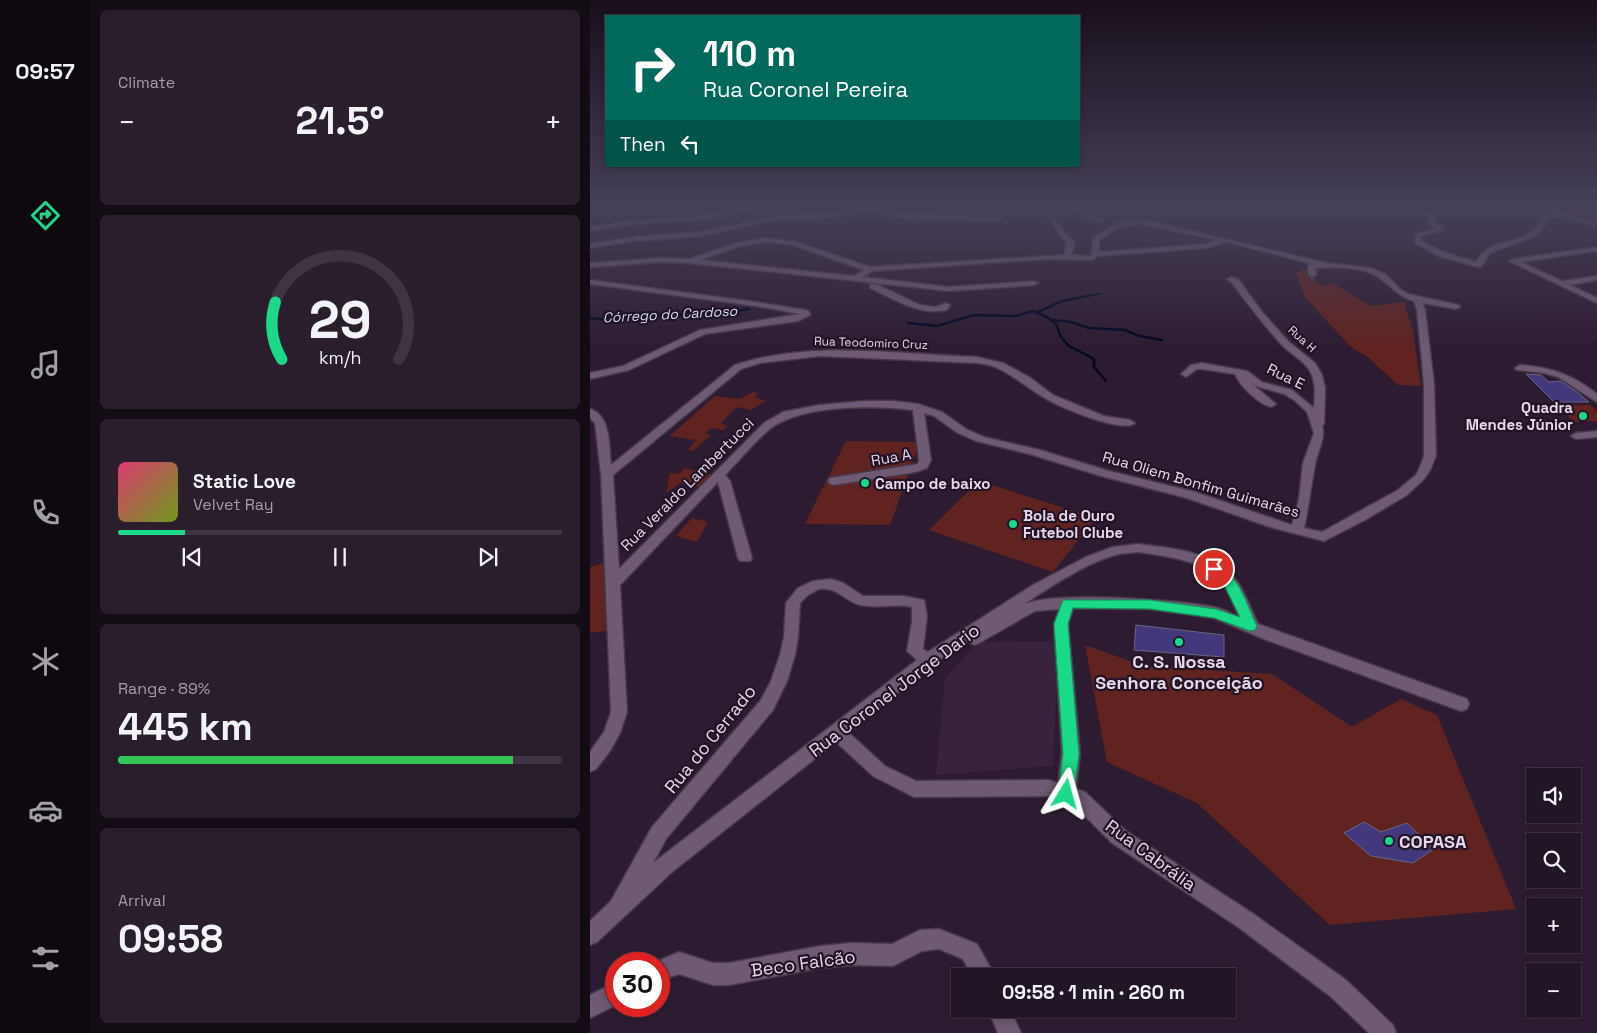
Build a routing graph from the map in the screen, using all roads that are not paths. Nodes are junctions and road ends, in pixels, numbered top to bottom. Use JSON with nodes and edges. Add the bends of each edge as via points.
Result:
{"nodes":[{"id":1,"x":714,"y":253,"type":"edge"},
{"id":2,"x":819,"y":253,"type":"edge"},
{"id":3,"x":1106,"y":253,"type":"edge"},
{"id":4,"x":1273,"y":253,"type":"edge"},
{"id":5,"x":1439,"y":253,"type":"edge"},
{"id":6,"x":1484,"y":253,"type":"edge"},
{"id":7,"x":1568,"y":253,"type":"edge"},
{"id":8,"x":1096,"y":254,"type":"joint"},
{"id":9,"x":1067,"y":256,"type":"joint"},
{"id":10,"x":689,"y":261,"type":"junction"},
{"id":11,"x":590,"y":265,"type":"edge"},
{"id":12,"x":1326,"y":265,"type":"junction"},
{"id":13,"x":870,"y":270,"type":"junction"},
{"id":14,"x":1312,"y":275,"type":"dead end"},
{"id":15,"x":1597,"y":278,"type":"edge"},
{"id":16,"x":1231,"y":279,"type":"dead end"},
{"id":17,"x":859,"y":280,"type":"junction"},
{"id":18,"x":590,"y":282,"type":"edge"},
{"id":19,"x":1034,"y":283,"type":"dead end"},
{"id":20,"x":1561,"y":284,"type":"junction"},
{"id":21,"x":1418,"y":299,"type":"junction"},
{"id":22,"x":1597,"y":300,"type":"edge"},
{"id":23,"x":946,"y":305,"type":"dead end"},
{"id":24,"x":1456,"y":307,"type":"dead end"},
{"id":25,"x":1520,"y":368,"type":"dead end"},
{"id":26,"x":1236,"y":371,"type":"junction"},
{"id":27,"x":1186,"y":374,"type":"dead end"},
{"id":28,"x":590,"y":376,"type":"edge"},
{"id":29,"x":1597,"y":399,"type":"edge"},
{"id":30,"x":1271,"y":404,"type":"dead end"},
{"id":31,"x":918,"y":408,"type":"junction"},
{"id":32,"x":590,"y":412,"type":"edge"},
{"id":33,"x":787,"y":414,"type":"joint"},
{"id":34,"x":1130,"y":423,"type":"dead end"},
{"id":35,"x":1319,"y":433,"type":"junction"},
{"id":36,"x":1597,"y":434,"type":"edge"},
{"id":37,"x":1576,"y":436,"type":"dead end"},
{"id":38,"x":607,"y":474,"type":"junction"},
{"id":39,"x":720,"y":476,"type":"junction"},
{"id":40,"x":834,"y":481,"type":"dead end"},
{"id":41,"x":1297,"y":529,"type":"junction"},
{"id":42,"x":745,"y":558,"type":"dead end"},
{"id":43,"x":614,"y":582,"type":"junction"},
{"id":44,"x":1068,"y":603,"type":"junction"},
{"id":45,"x":1250,"y":626,"type":"junction"},
{"id":46,"x":974,"y":639,"type":"dead end"},
{"id":47,"x":928,"y":660,"type":"junction"},
{"id":48,"x":1461,"y":704,"type":"dead end"},
{"id":49,"x":837,"y":732,"type":"junction"},
{"id":50,"x":590,"y":764,"type":"edge"},
{"id":51,"x":1066,"y":794,"type":"junction"},
{"id":52,"x":618,"y":911,"type":"junction"},
{"id":53,"x":590,"y":935,"type":"edge"},
{"id":54,"x":670,"y":966,"type":"edge"},
{"id":55,"x":980,"y":968,"type":"edge"},
{"id":56,"x":605,"y":999,"type":"edge"},
{"id":57,"x":590,"y":1007,"type":"edge"},
{"id":58,"x":1003,"y":1018,"type":"edge"},
{"id":59,"x":1010,"y":1033,"type":"edge"},
{"id":60,"x":1385,"y":1033,"type":"edge"}],
"edges":[{"from":1,"to":10,"type":"street"},
{"from":2,"to":13,"type":"street"},
{"from":3,"to":8,"type":"street"},
{"from":4,"to":12,"type":"street"},
{"from":5,"to":6,"type":"street","via":[[1478,265]]},
{"from":7,"to":20,"type":"street","via":[[1513,261]]},
{"from":8,"to":9,"type":"street","via":[[1092,258]]},
{"from":9,"to":13,"type":"street"},
{"from":10,"to":11,"type":"street"},
{"from":10,"to":17,"type":"street"},
{"from":12,"to":14,"type":"street","via":[[1312,266]]},
{"from":12,"to":21,"type":"street","via":[[1376,273],[1399,292]]},
{"from":13,"to":17,"type":"street"},
{"from":15,"to":20,"type":"street"},
{"from":16,"to":35,"type":"street","name":"Rua H","via":[[1286,344],[1314,369],[1320,388]]},
{"from":17,"to":19,"type":"street","via":[[965,289]]},
{"from":17,"to":23,"type":"street","via":[[922,308],[937,310]]},
{"from":18,"to":28,"type":"street","via":[[806,313],[798,318],[703,332],[632,365]]},
{"from":20,"to":22,"type":"street"},
{"from":21,"to":24,"type":"street"},
{"from":21,"to":41,"type":"street","name":"Rua Oliem Bonfim Guimarães","via":[[1422,310],[1429,384],[1430,456],[1420,478],[1407,490],[1324,536]]},
{"from":25,"to":29,"type":"street","via":[[1562,374],[1575,380]]},
{"from":26,"to":27,"type":"street","name":"Rua E","via":[[1202,366]]},
{"from":26,"to":30,"type":"street","via":[[1254,392]]},
{"from":26,"to":35,"type":"street","name":"Rua E","via":[[1244,372],[1259,384],[1298,398],[1312,411]]},
{"from":31,"to":33,"type":"street","name":"Rua Oliem Bonfim Guimarães","via":[[865,404]]},
{"from":31,"to":40,"type":"street","name":"Rua A","via":[[926,460],[923,466]]},
{"from":31,"to":41,"type":"street","name":"Rua Oliem Bonfim Guimarães","via":[[938,414],[980,439],[1191,495]]},
{"from":32,"to":38,"type":"street","via":[[600,422]]},
{"from":33,"to":39,"type":"street","name":"Rua Veraldo Lambertucci","via":[[768,425]]},
{"from":34,"to":38,"type":"street","name":"Rua Teodomiro Cruz","via":[[1102,419],[1049,397],[1000,365],[977,360],[804,354],[759,360],[738,367]]},
{"from":35,"to":41,"type":"street","via":[[1309,463],[1305,499]]},
{"from":36,"to":37,"type":"street"},
{"from":38,"to":43,"type":"street"},
{"from":39,"to":42,"type":"street"},
{"from":39,"to":43,"type":"street","name":"Rua Veraldo Lambertucci"},
{"from":43,"to":50,"type":"street","via":[[620,712],[614,731]]},
{"from":44,"to":45,"type":"street","via":[[1150,604],[1216,613]]},
{"from":44,"to":46,"type":"street","via":[[1032,606]]},
{"from":44,"to":51,"type":"street","via":[[1061,624],[1071,754]]},
{"from":45,"to":47,"type":"street","name":"Rua Coronel Jorge Dario","via":[[1225,576],[1203,562],[1162,550],[1124,549],[1096,557],[1038,588]]},
{"from":45,"to":48,"type":"street"},
{"from":47,"to":49,"type":"street","name":"Rua Coronel Jorge Dario"},
{"from":47,"to":52,"type":"street","name":"Rua do Cerrado","via":[[915,651],[921,622],[919,604],[909,600],[855,598],[836,585],[819,584],[805,589],[790,608],[791,637],[787,657],[780,682],[767,706],[660,833]]},
{"from":49,"to":51,"type":"street","name":"Rua Cabrália","via":[[879,771],[914,789],[1049,788]]},
{"from":49,"to":52,"type":"street","name":"Rua Coronel Jorge Dario","via":[[665,865]]},
{"from":51,"to":60,"type":"street","name":"Rua Cabrália","via":[[1079,798],[1119,837],[1245,920],[1338,988]]},
{"from":52,"to":53,"type":"street","name":"Rua Coronel Jorge Dario"},
{"from":54,"to":55,"type":"street","name":"Beco Falcão","via":[[679,963],[713,974],[729,974],[820,957],[893,955],[920,941],[939,940],[970,951]]},
{"from":56,"to":57,"type":"street"},
{"from":58,"to":59,"type":"street"}]}
